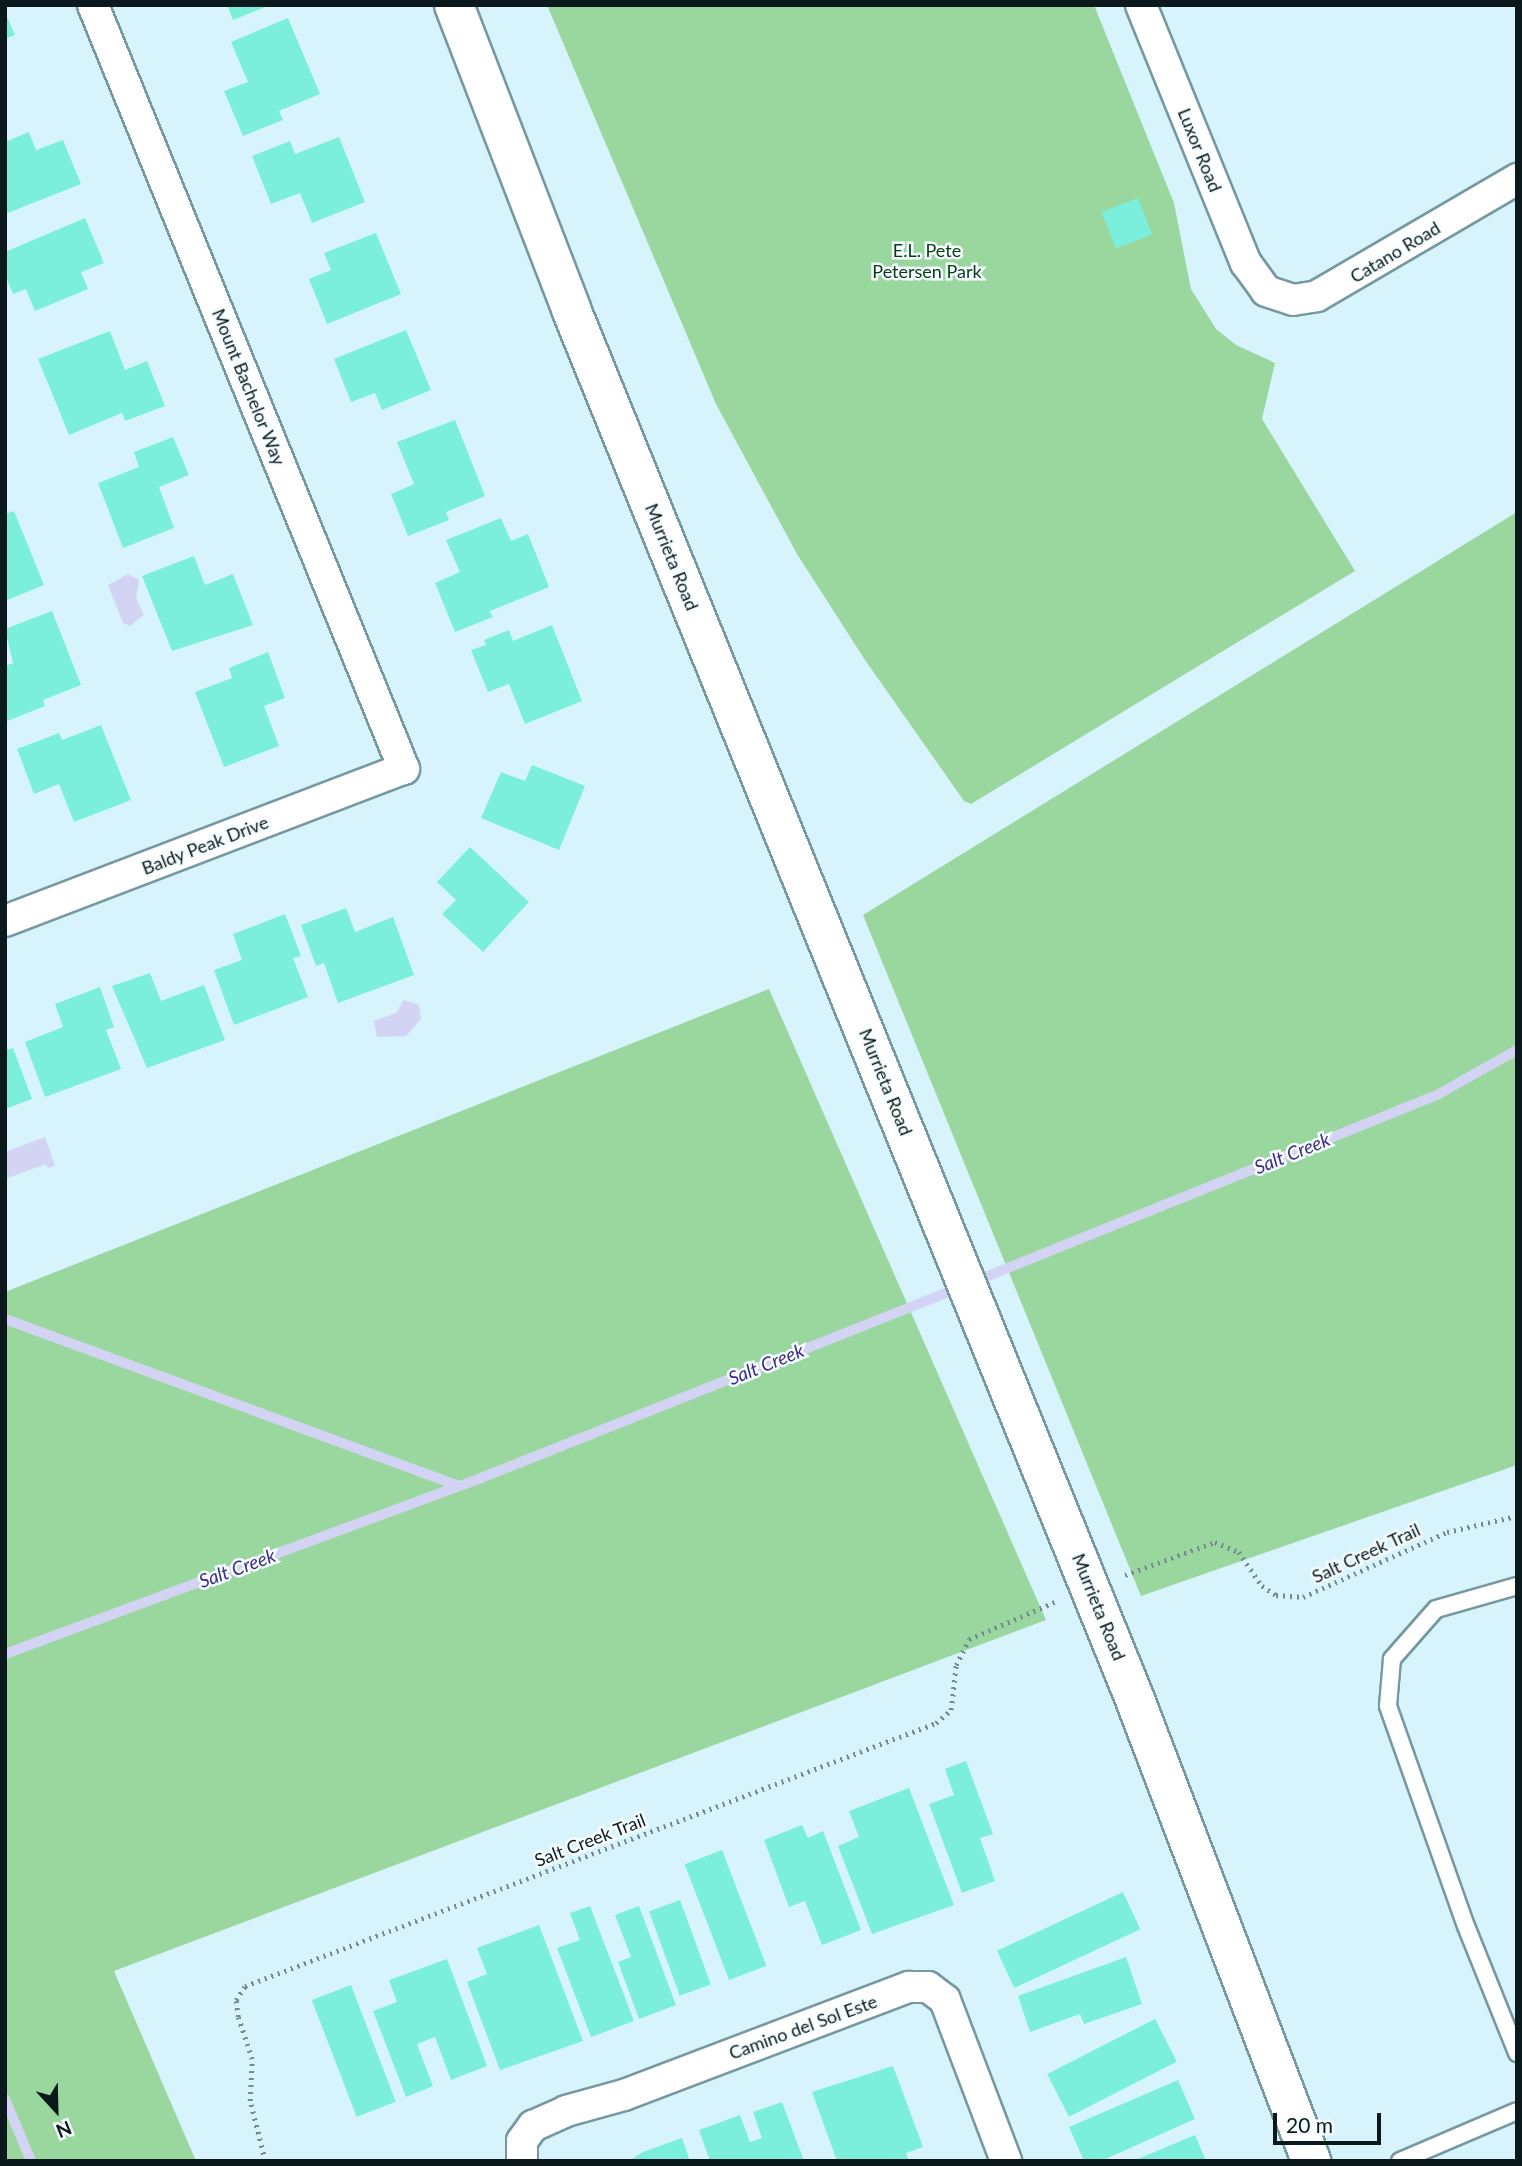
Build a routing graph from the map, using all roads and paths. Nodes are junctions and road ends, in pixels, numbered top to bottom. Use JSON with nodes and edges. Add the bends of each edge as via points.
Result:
{"nodes":[{"id":1,"x":93,"y":5,"type":"edge"},
{"id":2,"x":454,"y":5,"type":"edge"},
{"id":3,"x":1142,"y":5,"type":"edge"},
{"id":4,"x":1517,"y":179,"type":"edge"},
{"id":5,"x":1266,"y":291,"type":"joint"},
{"id":6,"x":404,"y":769,"type":"joint"},
{"id":7,"x":5,"y":921,"type":"edge"},
{"id":8,"x":1517,"y":1516,"type":"edge"},
{"id":9,"x":1127,"y":1574,"type":"dead end"},
{"id":10,"x":1517,"y":1586,"type":"edge"},
{"id":11,"x":1057,"y":1602,"type":"dead end"},
{"id":12,"x":1517,"y":2053,"type":"edge"},
{"id":13,"x":1517,"y":2111,"type":"edge"},
{"id":14,"x":265,"y":2161,"type":"edge"},
{"id":15,"x":522,"y":2161,"type":"edge"},
{"id":16,"x":1006,"y":2161,"type":"edge"},
{"id":17,"x":1311,"y":2161,"type":"edge"},
{"id":18,"x":1400,"y":2161,"type":"edge"}],
"edges":[{"from":1,"to":6,"type":"street","name":"Mount Bachelor Way"},
{"from":2,"to":17,"type":"main road","name":"Murrieta Road","via":[[571,309],[1125,1672]]},
{"from":3,"to":5,"type":"street","name":"Luxor Road","via":[[1245,263]]},
{"from":4,"to":5,"type":"street","name":"Catano Road","via":[[1318,296],[1293,300]]},
{"from":6,"to":7,"type":"street","name":"Baldy Peak Drive"},
{"from":8,"to":9,"type":"path","name":"Salt Creek Trail","via":[[1447,1532],[1303,1597],[1276,1595],[1262,1586],[1239,1552],[1215,1542]]},
{"from":10,"to":12,"type":"lane","via":[[1436,1609],[1392,1659],[1388,1706],[1466,1926]]},
{"from":11,"to":14,"type":"path","name":"Salt Creek Trail","via":[[969,1639],[956,1665],[951,1710],[936,1723],[245,1986],[236,2000],[252,2059],[250,2101]]},
{"from":13,"to":18,"type":"lane"},
{"from":15,"to":16,"type":"street","name":"Camino del Sol Este","via":[[522,2141],[533,2126],[566,2111],[624,2095],[909,1987],[928,1987],[945,2000]]}]}
